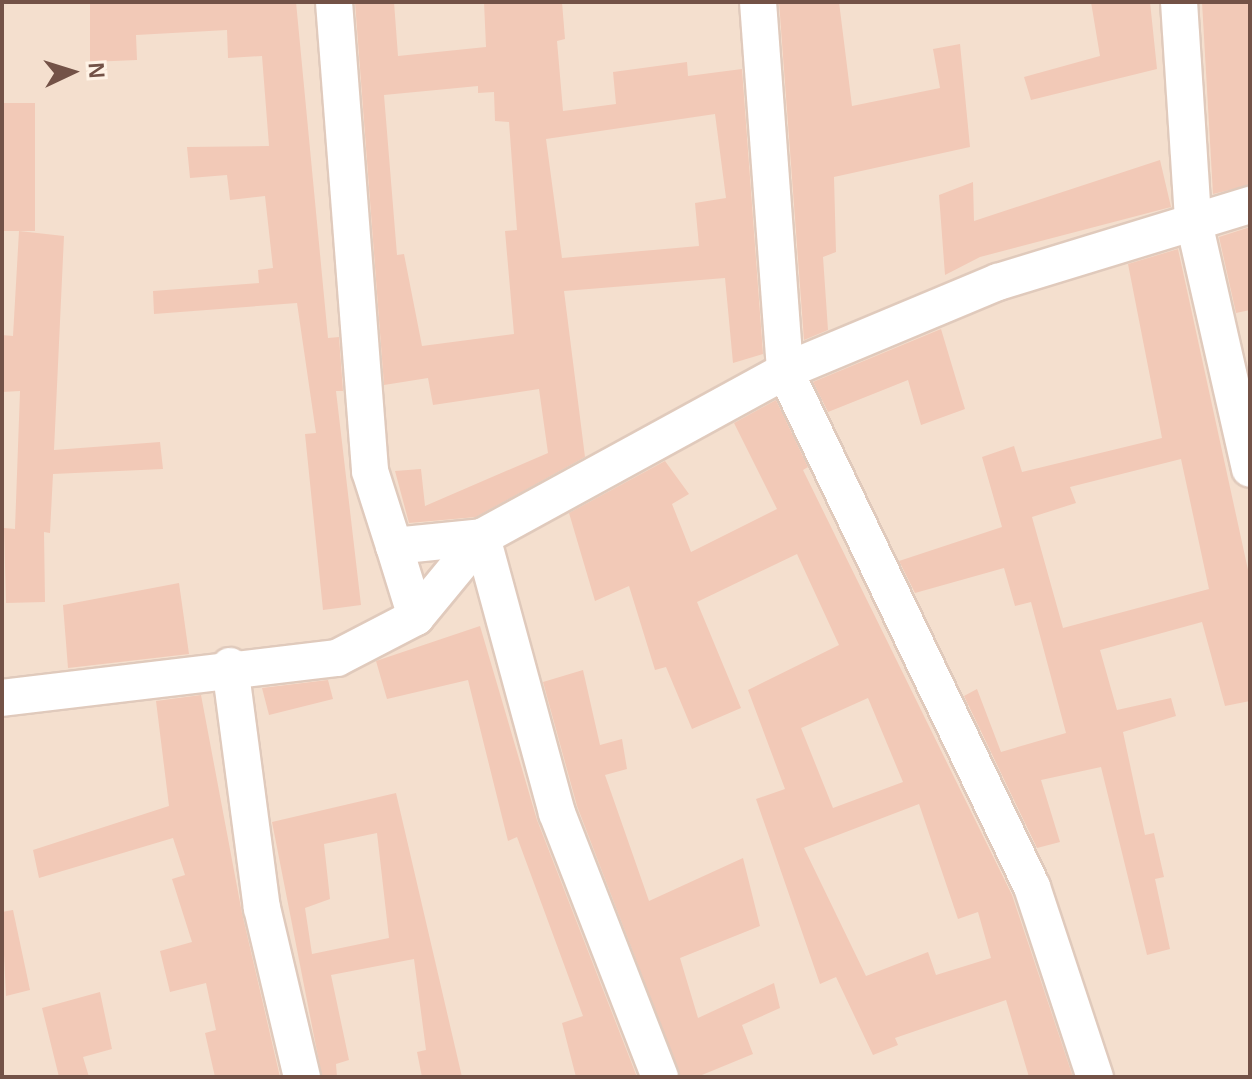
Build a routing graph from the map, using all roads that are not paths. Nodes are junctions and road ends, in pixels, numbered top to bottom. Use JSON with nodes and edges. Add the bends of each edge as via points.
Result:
{"nodes":[{"id":1,"x":334,"y":2,"type":"edge"},
{"id":2,"x":758,"y":2,"type":"edge"},
{"id":3,"x":1179,"y":2,"type":"edge"},
{"id":4,"x":1250,"y":205,"type":"edge"},
{"id":5,"x":1193,"y":218,"type":"junction"},
{"id":6,"x":785,"y":371,"type":"junction"},
{"id":7,"x":1250,"y":469,"type":"edge"},
{"id":8,"x":482,"y":537,"type":"junction"},
{"id":9,"x":394,"y":546,"type":"junction"},
{"id":10,"x":416,"y":617,"type":"junction"},
{"id":11,"x":230,"y":666,"type":"junction"},
{"id":12,"x":2,"y":698,"type":"edge"},
{"id":13,"x":302,"y":1077,"type":"edge"},
{"id":14,"x":660,"y":1077,"type":"edge"},
{"id":15,"x":1095,"y":1077,"type":"edge"}],
"edges":[{"from":1,"to":9,"type":"street","via":[[370,471]]},
{"from":2,"to":6,"type":"street"},
{"from":3,"to":5,"type":"street"},
{"from":4,"to":5,"type":"street"},
{"from":5,"to":6,"type":"street","via":[[998,282]]},
{"from":5,"to":7,"type":"street"},
{"from":6,"to":8,"type":"street"},
{"from":6,"to":15,"type":"street","via":[[1032,887]]},
{"from":8,"to":9,"type":"street"},
{"from":8,"to":10,"type":"street"},
{"from":8,"to":14,"type":"street","via":[[557,813]]},
{"from":9,"to":10,"type":"street"},
{"from":10,"to":11,"type":"street","via":[[337,658]]},
{"from":11,"to":12,"type":"street"},
{"from":11,"to":13,"type":"street","via":[[259,894]]}]}
